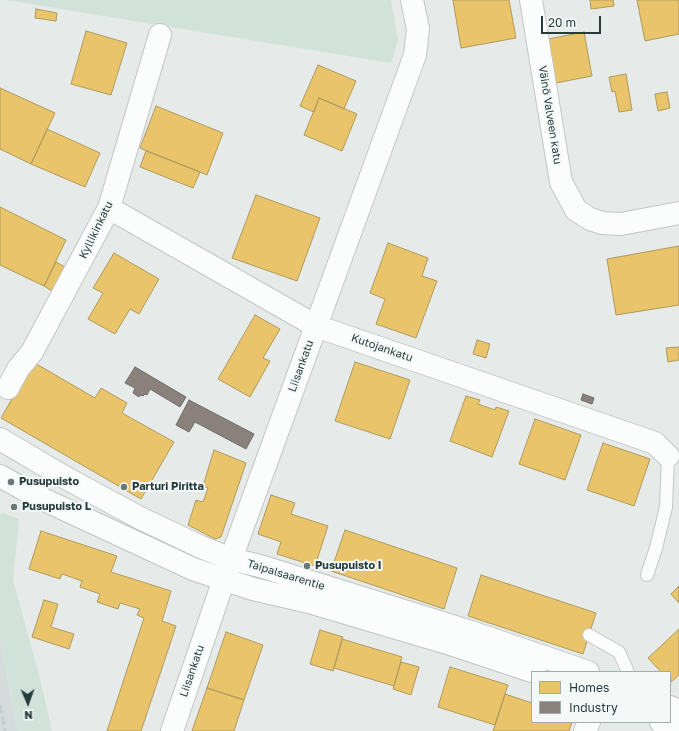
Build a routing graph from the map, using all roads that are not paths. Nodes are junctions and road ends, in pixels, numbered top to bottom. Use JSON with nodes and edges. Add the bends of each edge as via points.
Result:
{"nodes":[{"id":1,"x":412,"y":0,"type":"edge"},
{"id":2,"x":532,"y":0,"type":"edge"},
{"id":3,"x":160,"y":35,"type":"dead end"},
{"id":4,"x":109,"y":208,"type":"junction"},
{"id":5,"x":679,"y":214,"type":"edge"},
{"id":6,"x":316,"y":326,"type":"junction"},
{"id":7,"x":8,"y":388,"type":"dead end"},
{"id":8,"x":0,"y":439,"type":"edge"},
{"id":9,"x":668,"y":456,"type":"joint"},
{"id":10,"x":0,"y":476,"type":"edge"},
{"id":11,"x":231,"y":559,"type":"junction"},
{"id":12,"x":647,"y":575,"type":"dead end"},
{"id":13,"x":223,"y":580,"type":"junction"},
{"id":14,"x":589,"y":635,"type":"dead end"},
{"id":15,"x":532,"y":671,"type":"edge"},
{"id":16,"x":585,"y":671,"type":"edge"},
{"id":17,"x":628,"y":671,"type":"edge"},
{"id":18,"x":663,"y":723,"type":"edge"},
{"id":19,"x":172,"y":731,"type":"edge"},
{"id":20,"x":679,"y":731,"type":"edge"}],
"edges":[{"from":1,"to":6,"type":"street","name":"Liisankatu","via":[[418,29],[415,55]]},
{"from":2,"to":5,"type":"street","name":"Väinö Valveen katu","via":[[561,182],[576,210],[602,224],[621,224]]},
{"from":3,"to":4,"type":"street","name":"Kyllikinkatu"},
{"from":4,"to":6,"type":"street","name":"Kutojankatu"},
{"from":4,"to":7,"type":"street","name":"Kyllikinkatu","via":[[32,352],[18,369]]},
{"from":6,"to":9,"type":"street","name":"Kutojankatu","via":[[655,443]]},
{"from":6,"to":11,"type":"street","name":"Liisankatu"},
{"from":8,"to":11,"type":"street","name":"Taipalsaarentie","via":[[140,518]]},
{"from":9,"to":12,"type":"lane","via":[[666,507]]},
{"from":10,"to":13,"type":"street","name":"Taipalsaarentie","via":[[42,499],[193,569]]},
{"from":11,"to":13,"type":"street","name":"Liisankatu"},
{"from":11,"to":16,"type":"street","name":"Taipalsaarentie","via":[[471,632]]},
{"from":13,"to":15,"type":"street","name":"Taipalsaarentie","via":[[309,602]]},
{"from":13,"to":19,"type":"street","name":"Liisankatu"},
{"from":14,"to":17,"type":"lane","via":[[619,652]]},
{"from":18,"to":20,"type":"street"}]}
